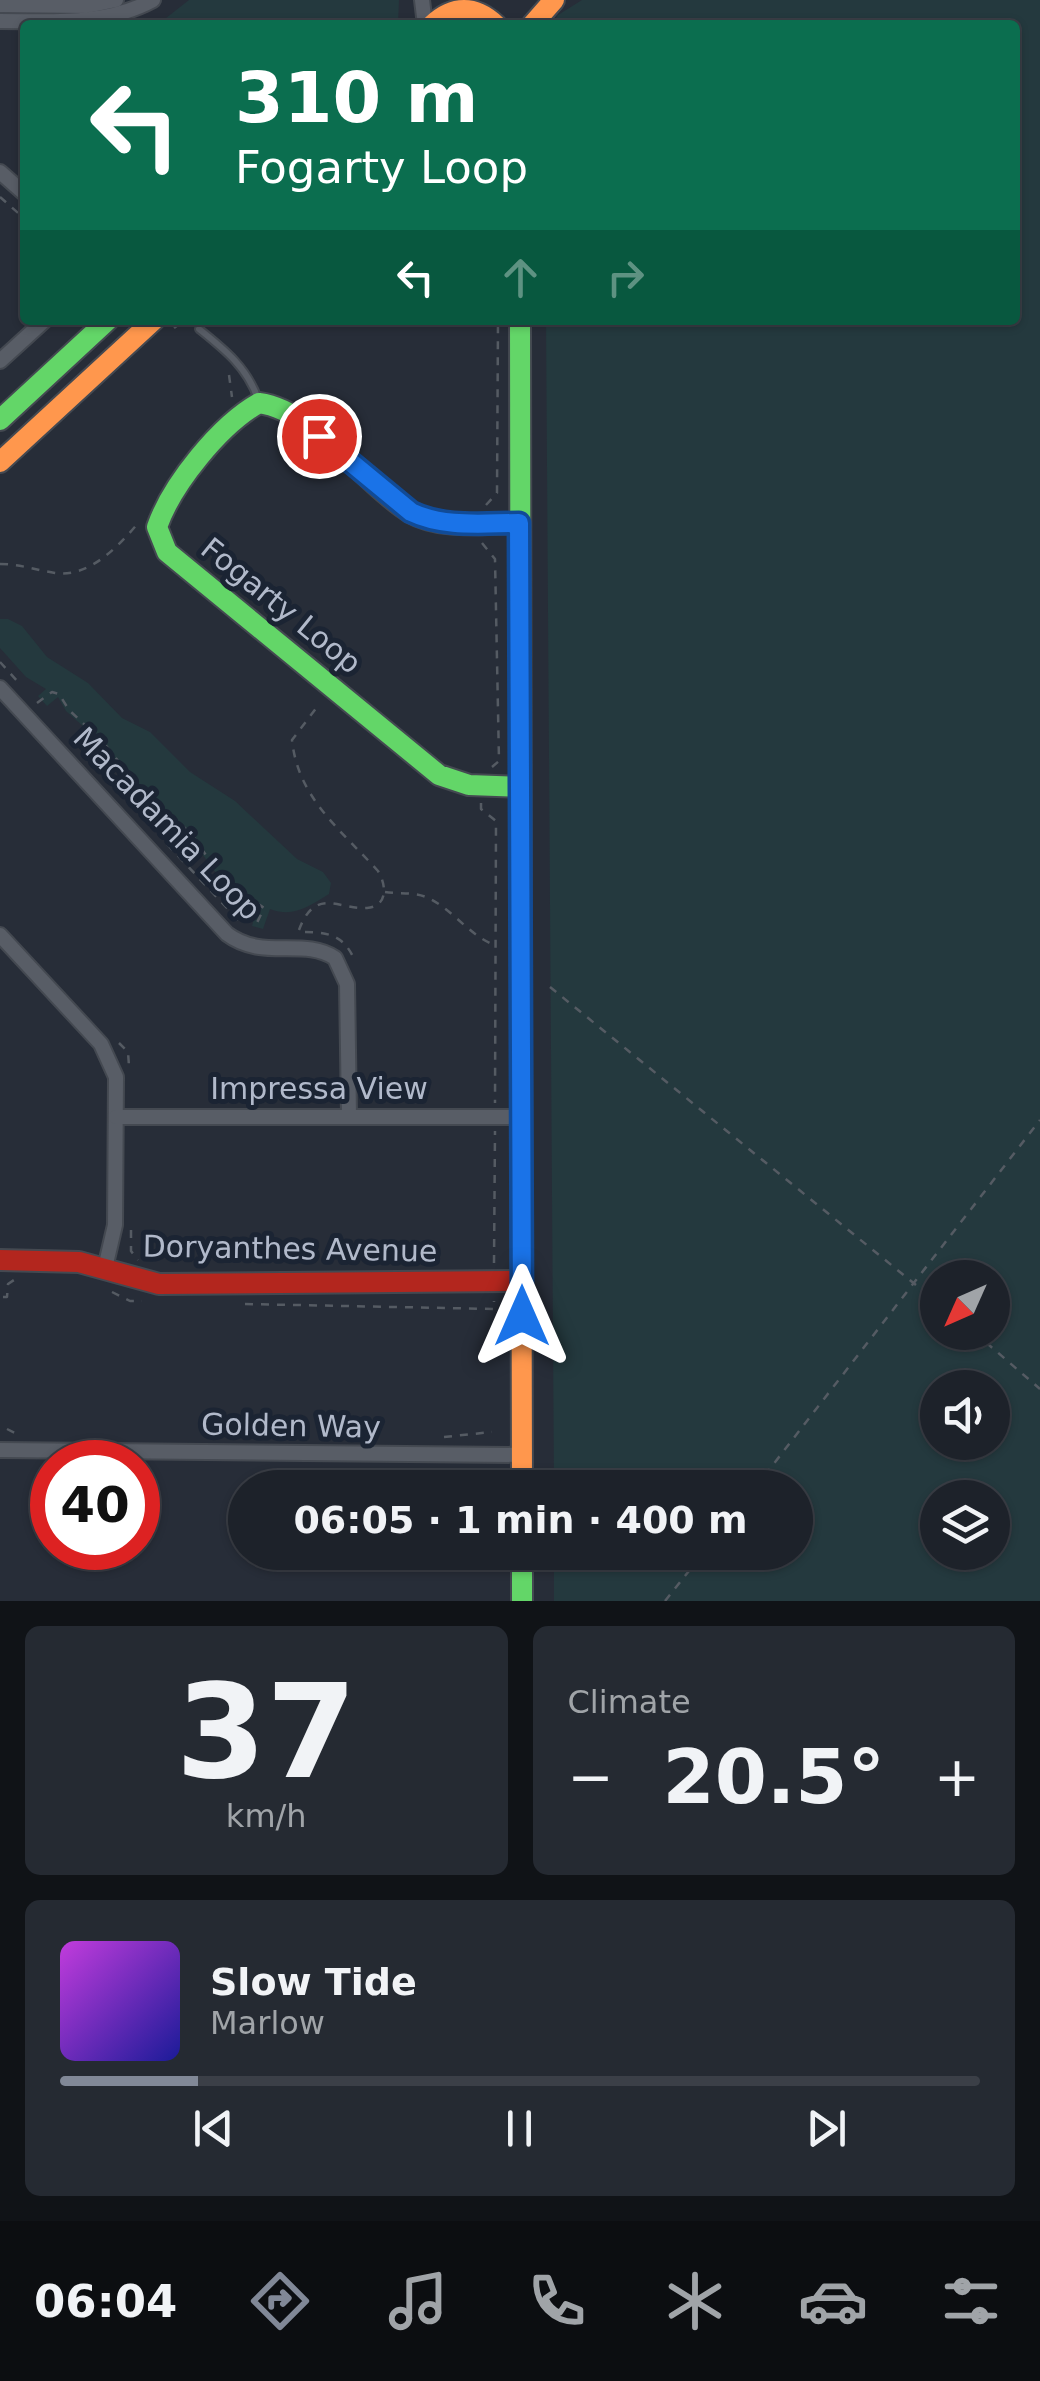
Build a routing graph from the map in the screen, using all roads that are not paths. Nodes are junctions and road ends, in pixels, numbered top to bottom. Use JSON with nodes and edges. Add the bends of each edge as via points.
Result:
{"nodes":[{"id":1,"x":116,"y":0,"type":"edge"},
{"id":2,"x":152,"y":0,"type":"edge"},
{"id":3,"x":554,"y":0,"type":"edge"},
{"id":4,"x":472,"y":4,"type":"edge"},
{"id":5,"x":0,"y":5,"type":"edge"},
{"id":6,"x":35,"y":20,"type":"edge"},
{"id":7,"x":436,"y":20,"type":"edge"},
{"id":8,"x":492,"y":20,"type":"edge"},
{"id":9,"x":536,"y":20,"type":"edge"},
{"id":10,"x":0,"y":172,"type":"edge"},
{"id":11,"x":20,"y":190,"type":"edge"},
{"id":12,"x":40,"y":325,"type":"edge"},
{"id":13,"x":103,"y":325,"type":"edge"},
{"id":14,"x":149,"y":325,"type":"edge"},
{"id":15,"x":520,"y":325,"type":"edge"},
{"id":16,"x":199,"y":329,"type":"dead end"},
{"id":17,"x":0,"y":362,"type":"edge"},
{"id":18,"x":259,"y":403,"type":"junction"},
{"id":19,"x":0,"y":420,"type":"edge"},
{"id":20,"x":0,"y":462,"type":"edge"},
{"id":21,"x":519,"y":523,"type":"junction"},
{"id":22,"x":0,"y":688,"type":"edge"},
{"id":23,"x":520,"y":787,"type":"junction"},
{"id":24,"x":0,"y":935,"type":"edge"},
{"id":25,"x":348,"y":1115,"type":"junction"},
{"id":26,"x":116,"y":1117,"type":"junction"},
{"id":27,"x":521,"y":1117,"type":"junction"},
{"id":28,"x":0,"y":1260,"type":"edge"},
{"id":29,"x":106,"y":1278,"type":"junction"},
{"id":30,"x":522,"y":1280,"type":"junction"},
{"id":31,"x":0,"y":1450,"type":"edge"},
{"id":32,"x":522,"y":1456,"type":"junction"},
{"id":33,"x":522,"y":1470,"type":"edge"},
{"id":34,"x":522,"y":1570,"type":"edge"},
{"id":35,"x":522,"y":1601,"type":"edge"}],
"edges":[{"from":1,"to":5,"type":"street"},
{"from":2,"to":6,"type":"street","via":[[105,18]]},
{"from":3,"to":9,"type":"street"},
{"from":4,"to":7,"type":"street"},
{"from":4,"to":8,"type":"street"},
{"from":10,"to":11,"type":"street"},
{"from":12,"to":17,"type":"street"},
{"from":13,"to":19,"type":"street"},
{"from":14,"to":20,"type":"street"},
{"from":15,"to":21,"type":"street"},
{"from":16,"to":18,"type":"lane","via":[[248,375]]},
{"from":18,"to":21,"type":"street","via":[[289,411],[411,512],[479,530]]},
{"from":18,"to":23,"type":"street","name":"Fogarty Loop","via":[[236,416],[166,501],[158,528],[167,552],[439,775],[480,788]]},
{"from":21,"to":23,"type":"street"},
{"from":22,"to":25,"type":"street","name":"Macadamia Loop","via":[[227,934],[254,948],[312,950],[335,958],[346,984]]},
{"from":23,"to":27,"type":"street"},
{"from":24,"to":26,"type":"street","via":[[106,1053],[116,1077]]},
{"from":25,"to":26,"type":"street","name":"Impressa View"},
{"from":25,"to":27,"type":"street","name":"Impressa View"},
{"from":26,"to":29,"type":"street","via":[[115,1225]]},
{"from":27,"to":30,"type":"street"},
{"from":28,"to":29,"type":"street","name":"Doryanthes Avenue","via":[[57,1259]]},
{"from":29,"to":30,"type":"street","name":"Doryanthes Avenue","via":[[160,1284]]},
{"from":30,"to":32,"type":"street"},
{"from":31,"to":32,"type":"street","name":"Golden Way"},
{"from":32,"to":33,"type":"street"},
{"from":34,"to":35,"type":"street"}]}
